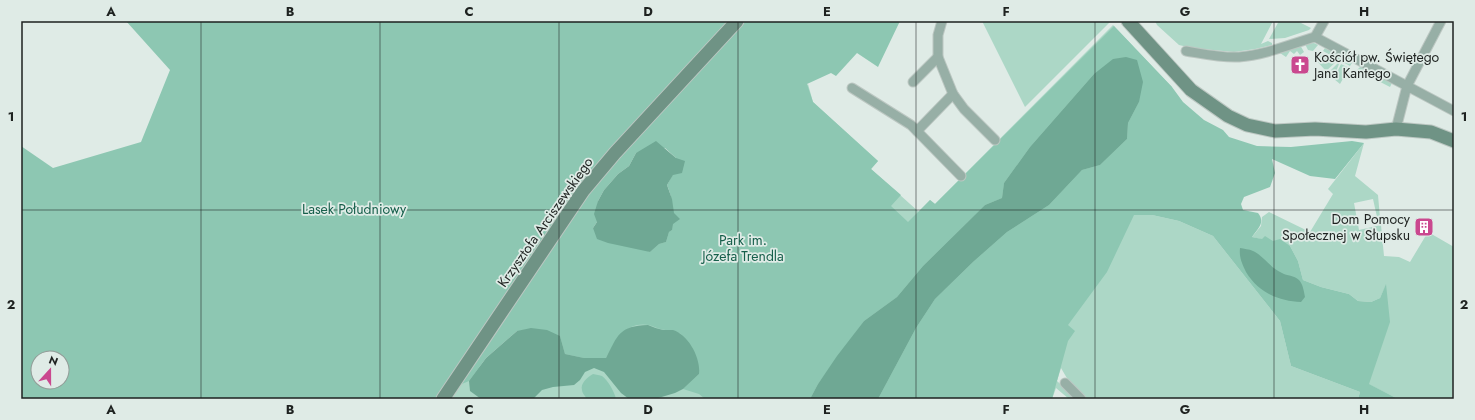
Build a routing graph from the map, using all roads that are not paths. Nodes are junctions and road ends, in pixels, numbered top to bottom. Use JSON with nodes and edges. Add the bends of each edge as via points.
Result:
{"nodes":[{"id":1,"x":737,"y":21,"type":"edge"},
{"id":2,"x":942,"y":21,"type":"edge"},
{"id":3,"x":1128,"y":21,"type":"edge"},
{"id":4,"x":1324,"y":21,"type":"edge"},
{"id":5,"x":1441,"y":21,"type":"edge"},
{"id":6,"x":1315,"y":37,"type":"junction"},
{"id":7,"x":1186,"y":51,"type":"dead end"},
{"id":8,"x":938,"y":57,"type":"junction"},
{"id":9,"x":913,"y":82,"type":"dead end"},
{"id":10,"x":1407,"y":86,"type":"junction"},
{"id":11,"x":852,"y":88,"type":"dead end"},
{"id":12,"x":953,"y":94,"type":"junction"},
{"id":13,"x":1454,"y":111,"type":"edge"},
{"id":14,"x":1396,"y":128,"type":"junction"},
{"id":15,"x":917,"y":131,"type":"junction"},
{"id":16,"x":1376,"y":131,"type":"junction"},
{"id":17,"x":995,"y":140,"type":"dead end"},
{"id":18,"x":1454,"y":141,"type":"edge"},
{"id":19,"x":1454,"y":148,"type":"edge"},
{"id":20,"x":961,"y":176,"type":"dead end"},
{"id":21,"x":1065,"y":383,"type":"dead end"},
{"id":22,"x":442,"y":399,"type":"edge"},
{"id":23,"x":1081,"y":399,"type":"edge"}],
"edges":[{"from":1,"to":22,"type":"street","name":"Krzysztofa Arciszewskiego","via":[[583,191]]},
{"from":2,"to":8,"type":"street","via":[[938,35]]},
{"from":3,"to":16,"type":"street","via":[[1192,90],[1228,116],[1247,125],[1275,131]]},
{"from":4,"to":6,"type":"street"},
{"from":5,"to":10,"type":"street"},
{"from":6,"to":7,"type":"street","via":[[1239,57]]},
{"from":6,"to":10,"type":"street"},
{"from":8,"to":9,"type":"street"},
{"from":8,"to":12,"type":"street"},
{"from":10,"to":13,"type":"street"},
{"from":10,"to":14,"type":"street"},
{"from":11,"to":15,"type":"street","via":[[906,121]]},
{"from":12,"to":15,"type":"street"},
{"from":12,"to":17,"type":"street"},
{"from":14,"to":16,"type":"street"},
{"from":14,"to":18,"type":"street","via":[[1431,132]]},
{"from":15,"to":20,"type":"street"},
{"from":16,"to":19,"type":"street","via":[[1431,140]]},
{"from":21,"to":23,"type":"street"}]}
